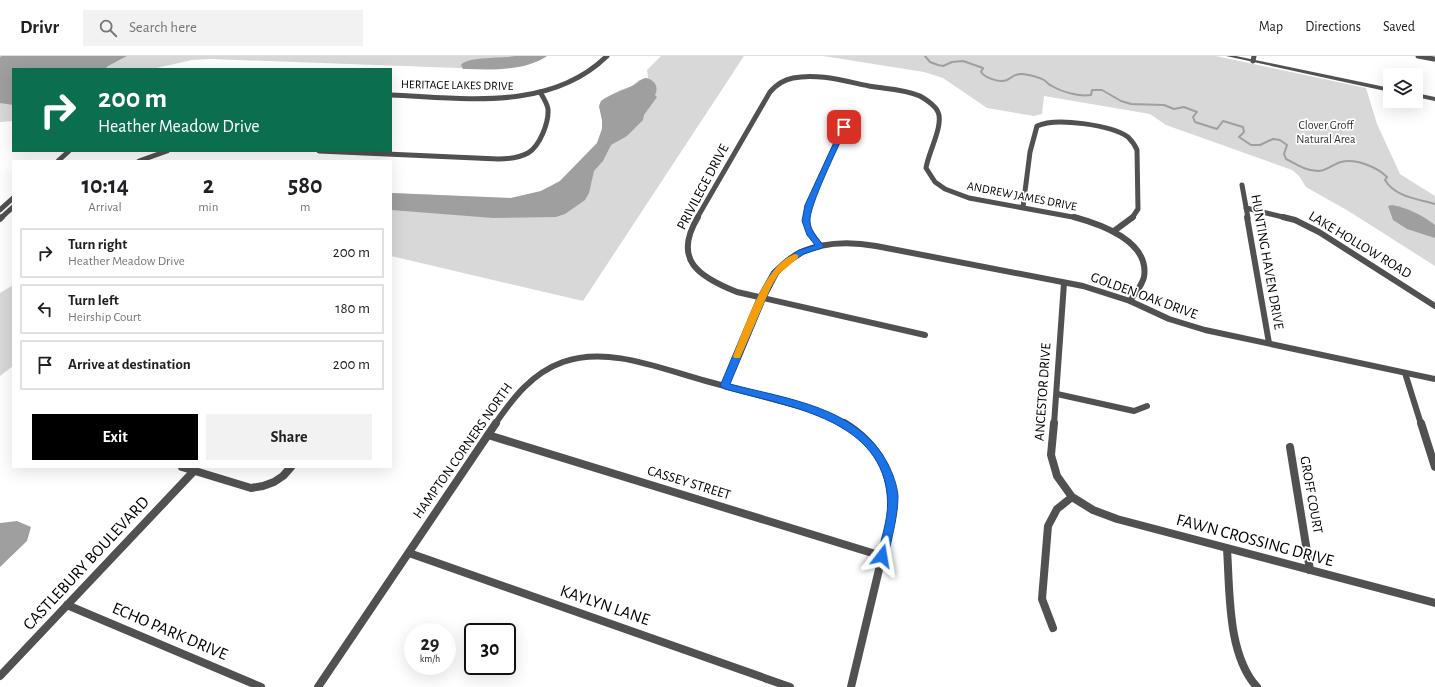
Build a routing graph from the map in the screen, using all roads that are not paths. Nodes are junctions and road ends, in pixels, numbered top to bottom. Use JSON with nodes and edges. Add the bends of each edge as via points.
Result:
{"nodes":[{"id":1,"x":607,"y":56,"type":"edge"},
{"id":2,"x":1229,"y":56,"type":"edge"},
{"id":3,"x":1418,"y":56,"type":"edge"},
{"id":4,"x":1434,"y":58,"type":"edge"},
{"id":5,"x":1254,"y":59,"type":"edge"},
{"id":6,"x":785,"y":80,"type":"joint"},
{"id":7,"x":1383,"y":88,"type":"edge"},
{"id":8,"x":540,"y":92,"type":"junction"},
{"id":9,"x":392,"y":95,"type":"edge"},
{"id":10,"x":1423,"y":96,"type":"edge"},
{"id":11,"x":1435,"y":99,"type":"edge"},
{"id":12,"x":844,"y":127,"type":"dead end"},
{"id":13,"x":68,"y":152,"type":"edge"},
{"id":14,"x":164,"y":152,"type":"edge"},
{"id":15,"x":341,"y":152,"type":"edge"},
{"id":16,"x":59,"y":160,"type":"edge"},
{"id":17,"x":143,"y":160,"type":"edge"},
{"id":18,"x":1242,"y":185,"type":"dead end"},
{"id":19,"x":12,"y":199,"type":"edge"},
{"id":20,"x":1023,"y":207,"type":"junction"},
{"id":21,"x":12,"y":208,"type":"edge"},
{"id":22,"x":1246,"y":208,"type":"junction"},
{"id":23,"x":0,"y":210,"type":"edge"},
{"id":24,"x":0,"y":219,"type":"edge"},
{"id":25,"x":1114,"y":231,"type":"junction"},
{"id":26,"x":820,"y":246,"type":"junction"},
{"id":27,"x":1064,"y":283,"type":"junction"},
{"id":28,"x":762,"y":298,"type":"junction"},
{"id":29,"x":1130,"y":301,"type":"junction"},
{"id":30,"x":1435,"y":306,"type":"edge"},
{"id":31,"x":925,"y":334,"type":"dead end"},
{"id":32,"x":1269,"y":343,"type":"junction"},
{"id":33,"x":1405,"y":373,"type":"junction"},
{"id":34,"x":1435,"y":379,"type":"edge"},
{"id":35,"x":725,"y":386,"type":"junction"},
{"id":36,"x":1057,"y":394,"type":"junction"},
{"id":37,"x":1147,"y":406,"type":"dead end"},
{"id":38,"x":488,"y":435,"type":"junction"},
{"id":39,"x":1290,"y":447,"type":"dead end"},
{"id":40,"x":1435,"y":467,"type":"edge"},
{"id":41,"x":185,"y":468,"type":"edge"},
{"id":42,"x":290,"y":468,"type":"edge"},
{"id":43,"x":194,"y":471,"type":"junction"},
{"id":44,"x":1072,"y":497,"type":"junction"},
{"id":45,"x":1227,"y":548,"type":"junction"},
{"id":46,"x":409,"y":553,"type":"junction"},
{"id":47,"x":882,"y":556,"type":"junction"},
{"id":48,"x":1310,"y":570,"type":"junction"},
{"id":49,"x":1435,"y":603,"type":"edge"},
{"id":50,"x":67,"y":605,"type":"junction"},
{"id":51,"x":1053,"y":628,"type":"dead end"},
{"id":52,"x":0,"y":676,"type":"edge"},
{"id":53,"x":261,"y":687,"type":"edge"},
{"id":54,"x":318,"y":687,"type":"edge"},
{"id":55,"x":790,"y":687,"type":"edge"},
{"id":56,"x":851,"y":687,"type":"edge"},
{"id":57,"x":1257,"y":687,"type":"edge"}],
"edges":[{"from":1,"to":8,"type":"street","name":"HERITAGE LAKES DRIVE","via":[[583,76]]},
{"from":2,"to":5,"type":"street"},
{"from":3,"to":4,"type":"street"},
{"from":5,"to":7,"type":"street"},
{"from":6,"to":20,"type":"street","name":"ANDREW JAMES DRIVE","via":[[802,76],[821,77],[903,91],[921,97],[934,106],[940,116],[926,168],[935,182],[945,189],[969,198]]},
{"from":6,"to":28,"type":"street","name":"PRIVILEGE DRIVE","via":[[773,87],[770,92],[690,230],[686,246],[691,263],[712,282]]},
{"from":8,"to":9,"type":"street","name":"HERITAGE LAKES DRIVE","via":[[490,98]]},
{"from":8,"to":15,"type":"street","via":[[546,100],[548,110],[543,131],[536,147],[516,158]]},
{"from":10,"to":11,"type":"street"},
{"from":12,"to":26,"type":"street","via":[[809,205],[806,221],[811,235]]},
{"from":13,"to":16,"type":"street"},
{"from":14,"to":17,"type":"street"},
{"from":18,"to":22,"type":"street","name":"HUNTING HAVEN DRIVE"},
{"from":19,"to":23,"type":"street"},
{"from":20,"to":25,"type":"street","name":"ANDREW JAMES DRIVE","via":[[1088,220]]},
{"from":20,"to":25,"type":"street","via":[[1035,131],[1043,123],[1065,122],[1103,128],[1127,137],[1137,150],[1138,209],[1130,220]]},
{"from":21,"to":24,"type":"street"},
{"from":22,"to":30,"type":"street","name":"LAKE HOLLOW ROAD","via":[[1295,220],[1319,232]]},
{"from":22,"to":32,"type":"street","name":"HUNTING HAVEN DRIVE"},
{"from":25,"to":29,"type":"street","name":"ANDREW JAMES DRIVE","via":[[1137,251],[1143,263],[1144,274]]},
{"from":26,"to":27,"type":"street","name":"GOLDEN OAK DRIVE","via":[[858,243]]},
{"from":26,"to":28,"type":"street","name":"GOLDEN OAK DRIVE","via":[[801,252],[787,262],[775,273]]},
{"from":27,"to":29,"type":"street","name":"GOLDEN OAK DRIVE","via":[[1106,292]]},
{"from":27,"to":36,"type":"street","name":"ANCESTOR DRIVE"},
{"from":28,"to":31,"type":"street","name":"PRIVILEGE DRIVE"},
{"from":28,"to":35,"type":"street","name":"GOLDEN OAK DRIVE"},
{"from":29,"to":32,"type":"street","name":"GOLDEN OAK DRIVE","via":[[1189,326]]},
{"from":32,"to":33,"type":"street","name":"GOLDEN OAK DRIVE"},
{"from":33,"to":34,"type":"street","name":"GOLDEN OAK DRIVE"},
{"from":33,"to":40,"type":"street"},
{"from":35,"to":38,"type":"street","name":"HAMPTON CORNERS NORTH","via":[[626,359],[584,356],[563,361],[543,370],[513,398]]},
{"from":35,"to":47,"type":"street","name":"HAMPTON CORNERS NORTH","via":[[817,411],[843,422],[866,440],[878,455],[888,475],[893,494],[892,515]]},
{"from":36,"to":37,"type":"street","via":[[1134,411]]},
{"from":36,"to":44,"type":"street","name":"ANCESTOR DRIVE","via":[[1052,455],[1057,476]]},
{"from":38,"to":46,"type":"street","name":"HAMPTON CORNERS NORTH"},
{"from":38,"to":47,"type":"street","name":"CASSEY STREET"},
{"from":39,"to":48,"type":"street","name":"GROFF COURT"},
{"from":41,"to":43,"type":"street"},
{"from":42,"to":43,"type":"street","via":[[281,478],[262,488],[242,486]]},
{"from":43,"to":50,"type":"street","name":"CASTLEBURY BOULEVARD"},
{"from":44,"to":45,"type":"street","name":"FAWN CROSSING DRIVE","via":[[1093,510],[1116,519]]},
{"from":44,"to":51,"type":"street","via":[[1051,514],[1048,526],[1042,599]]},
{"from":45,"to":48,"type":"street","name":"FAWN CROSSING DRIVE"},
{"from":45,"to":57,"type":"street","via":[[1235,641],[1245,672],[1251,683]]},
{"from":46,"to":54,"type":"street","name":"HAMPTON CORNERS NORTH"},
{"from":46,"to":55,"type":"street","name":"KAYLYN LANE"},
{"from":47,"to":56,"type":"street","name":"HAMPTON CORNERS NORTH"},
{"from":48,"to":49,"type":"street","name":"FAWN CROSSING DRIVE"},
{"from":50,"to":52,"type":"street","name":"CASTLEBURY BOULEVARD"},
{"from":50,"to":53,"type":"street","name":"ECHO PARK DRIVE"}]}
